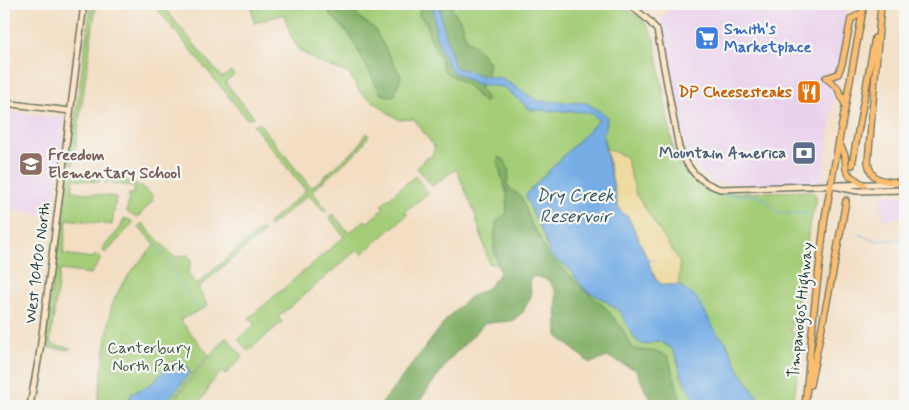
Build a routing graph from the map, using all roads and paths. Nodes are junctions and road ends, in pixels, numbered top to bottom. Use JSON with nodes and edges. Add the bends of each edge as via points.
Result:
{"nodes":[{"id":1,"x":84,"y":4,"type":"edge"},
{"id":2,"x":629,"y":4,"type":"edge"},
{"id":3,"x":864,"y":4,"type":"edge"},
{"id":4,"x":881,"y":4,"type":"edge"},
{"id":5,"x":862,"y":12,"type":"junction"},
{"id":6,"x":4,"y":102,"type":"edge"},
{"id":7,"x":846,"y":105,"type":"junction"},
{"id":8,"x":70,"y":111,"type":"junction"},
{"id":9,"x":839,"y":143,"type":"junction"},
{"id":10,"x":852,"y":165,"type":"tunnel mouth"},
{"id":11,"x":904,"y":183,"type":"edge"},
{"id":12,"x":831,"y":185,"type":"junction"},
{"id":13,"x":864,"y":185,"type":"junction"},
{"id":14,"x":905,"y":190,"type":"edge"},
{"id":15,"x":846,"y":201,"type":"tunnel mouth"},
{"id":16,"x":30,"y":406,"type":"edge"},
{"id":17,"x":805,"y":406,"type":"edge"}],
"edges":[{"from":1,"to":8,"type":"street","name":"West 10400 North"},
{"from":2,"to":12,"type":"street","via":[[656,30],[679,148],[686,164],[698,178],[720,189]]},
{"from":3,"to":5,"type":"main road"},
{"from":4,"to":10,"type":"main road"},
{"from":4,"to":11,"type":"main road","via":[[868,162],[876,179]]},
{"from":5,"to":7,"type":"main road"},
{"from":5,"to":7,"type":"main road","via":[[851,19],[838,74],[826,78],[837,87]]},
{"from":6,"to":8,"type":"street"},
{"from":7,"to":9,"type":"main road"},
{"from":8,"to":16,"type":"street","name":"West 10400 North"},
{"from":9,"to":12,"type":"main road"},
{"from":9,"to":13,"type":"main road","via":[[849,175]]},
{"from":11,"to":13,"type":"street"},
{"from":12,"to":13,"type":"street"},
{"from":12,"to":14,"type":"street","via":[[857,191]]},
{"from":12,"to":17,"type":"main road","name":"Timpanogos Highway"},
{"from":15,"to":17,"type":"main road"}]}
